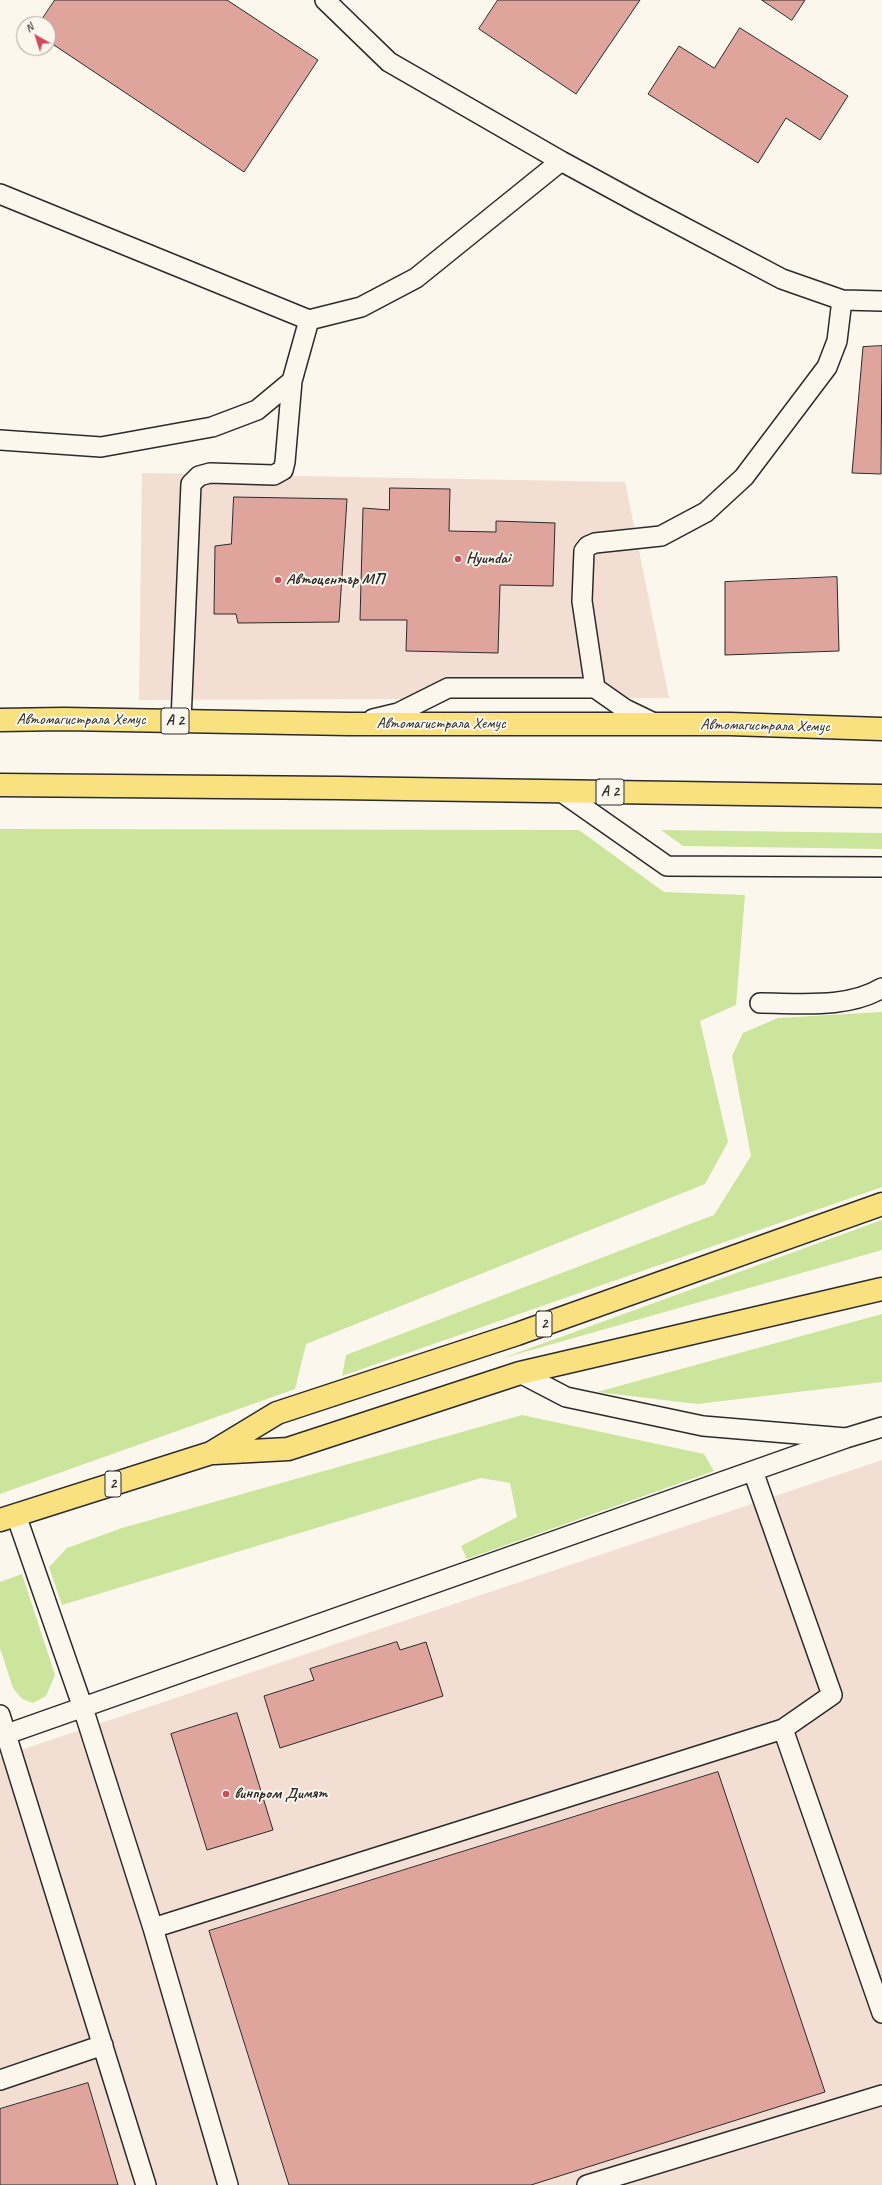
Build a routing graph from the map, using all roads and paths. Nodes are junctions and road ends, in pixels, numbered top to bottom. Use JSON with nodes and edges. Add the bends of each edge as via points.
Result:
{"nodes":[{"id":1,"x":325,"y":0,"type":"edge"},
{"id":2,"x":561,"y":161,"type":"junction"},
{"id":3,"x":0,"y":194,"type":"edge"},
{"id":4,"x":842,"y":300,"type":"junction"},
{"id":5,"x":882,"y":301,"type":"edge"},
{"id":6,"x":309,"y":320,"type":"junction"},
{"id":7,"x":292,"y":381,"type":"junction"},
{"id":8,"x":0,"y":440,"type":"edge"},
{"id":9,"x":595,"y":688,"type":"junction"},
{"id":10,"x":0,"y":720,"type":"edge"},
{"id":11,"x":182,"y":721,"type":"junction"},
{"id":12,"x":349,"y":724,"type":"junction"},
{"id":13,"x":657,"y":725,"type":"junction"},
{"id":14,"x":882,"y":729,"type":"edge"},
{"id":15,"x":0,"y":785,"type":"edge"},
{"id":16,"x":560,"y":791,"type":"junction"},
{"id":17,"x":882,"y":796,"type":"edge"},
{"id":18,"x":882,"y":867,"type":"edge"},
{"id":19,"x":882,"y":988,"type":"edge"},
{"id":20,"x":760,"y":1004,"type":"dead end"},
{"id":21,"x":882,"y":1204,"type":"edge"},
{"id":22,"x":882,"y":1289,"type":"edge"},
{"id":23,"x":520,"y":1374,"type":"junction"},
{"id":24,"x":882,"y":1427,"type":"edge"},
{"id":25,"x":846,"y":1438,"type":"junction"},
{"id":26,"x":211,"y":1453,"type":"junction"},
{"id":27,"x":754,"y":1471,"type":"junction"},
{"id":28,"x":8,"y":1517,"type":"edge"},
{"id":29,"x":83,"y":1708,"type":"junction"},
{"id":30,"x":0,"y":1715,"type":"edge"},
{"id":31,"x":783,"y":1729,"type":"junction"},
{"id":32,"x":7,"y":1734,"type":"junction"},
{"id":33,"x":153,"y":1928,"type":"junction"},
{"id":34,"x":882,"y":2013,"type":"edge"},
{"id":35,"x":103,"y":2045,"type":"junction"},
{"id":36,"x":0,"y":2080,"type":"edge"},
{"id":37,"x":882,"y":2095,"type":"edge"},
{"id":38,"x":146,"y":2185,"type":"edge"},
{"id":39,"x":228,"y":2185,"type":"edge"},
{"id":40,"x":587,"y":2185,"type":"edge"}],
"edges":[{"from":1,"to":2,"type":"lane","via":[[389,62]]},
{"from":2,"to":4,"type":"lane","via":[[782,279]]},
{"from":2,"to":6,"type":"lane","via":[[416,278],[361,307]]},
{"from":3,"to":6,"type":"lane"},
{"from":4,"to":5,"type":"lane"},
{"from":4,"to":9,"type":"lane","via":[[837,341],[827,367],[744,477],[706,512],[661,536],[595,543],[584,551],[582,601]]},
{"from":6,"to":7,"type":"lane"},
{"from":7,"to":8,"type":"lane","via":[[257,410],[212,427],[101,447]]},
{"from":7,"to":11,"type":"lane","via":[[285,462],[282,470],[274,475],[210,473],[199,476],[191,484]]},
{"from":9,"to":12,"type":"lane","via":[[448,688],[398,713]]},
{"from":9,"to":13,"type":"lane","via":[[625,709]]},
{"from":10,"to":11,"type":"main road","name":"Автомагистрала Хемус","number":"A 2"},
{"from":11,"to":12,"type":"main road","name":"Автомагистрала Хемус","number":"A 2"},
{"from":12,"to":13,"type":"main road","name":"Автомагистрала Хемус","number":"A 2"},
{"from":13,"to":14,"type":"main road","name":"Автомагистрала Хемус","number":"A 2","via":[[730,724]]},
{"from":15,"to":16,"type":"main road","number":"A 2"},
{"from":16,"to":17,"type":"main road","number":"A 2"},
{"from":16,"to":18,"type":"lane","via":[[667,866]]},
{"from":19,"to":20,"type":"lane","via":[[871,994],[842,1002]]},
{"from":21,"to":26,"type":"main road","number":"2","via":[[532,1329],[278,1414]]},
{"from":22,"to":23,"type":"main road","number":"2"},
{"from":23,"to":25,"type":"lane","via":[[566,1397],[703,1426]]},
{"from":23,"to":26,"type":"main road","number":"2","via":[[288,1449]]},
{"from":24,"to":25,"type":"lane"},
{"from":25,"to":27,"type":"lane"},
{"from":26,"to":28,"type":"main road","number":"2"},
{"from":27,"to":29,"type":"lane"},
{"from":27,"to":31,"type":"lane","via":[[832,1695]]},
{"from":28,"to":29,"type":"lane"},
{"from":29,"to":32,"type":"lane"},
{"from":29,"to":33,"type":"lane"},
{"from":30,"to":32,"type":"lane"},
{"from":31,"to":33,"type":"lane"},
{"from":31,"to":34,"type":"lane"},
{"from":32,"to":35,"type":"lane"},
{"from":33,"to":39,"type":"lane"},
{"from":35,"to":36,"type":"lane"},
{"from":35,"to":38,"type":"lane"},
{"from":37,"to":40,"type":"lane"}]}
